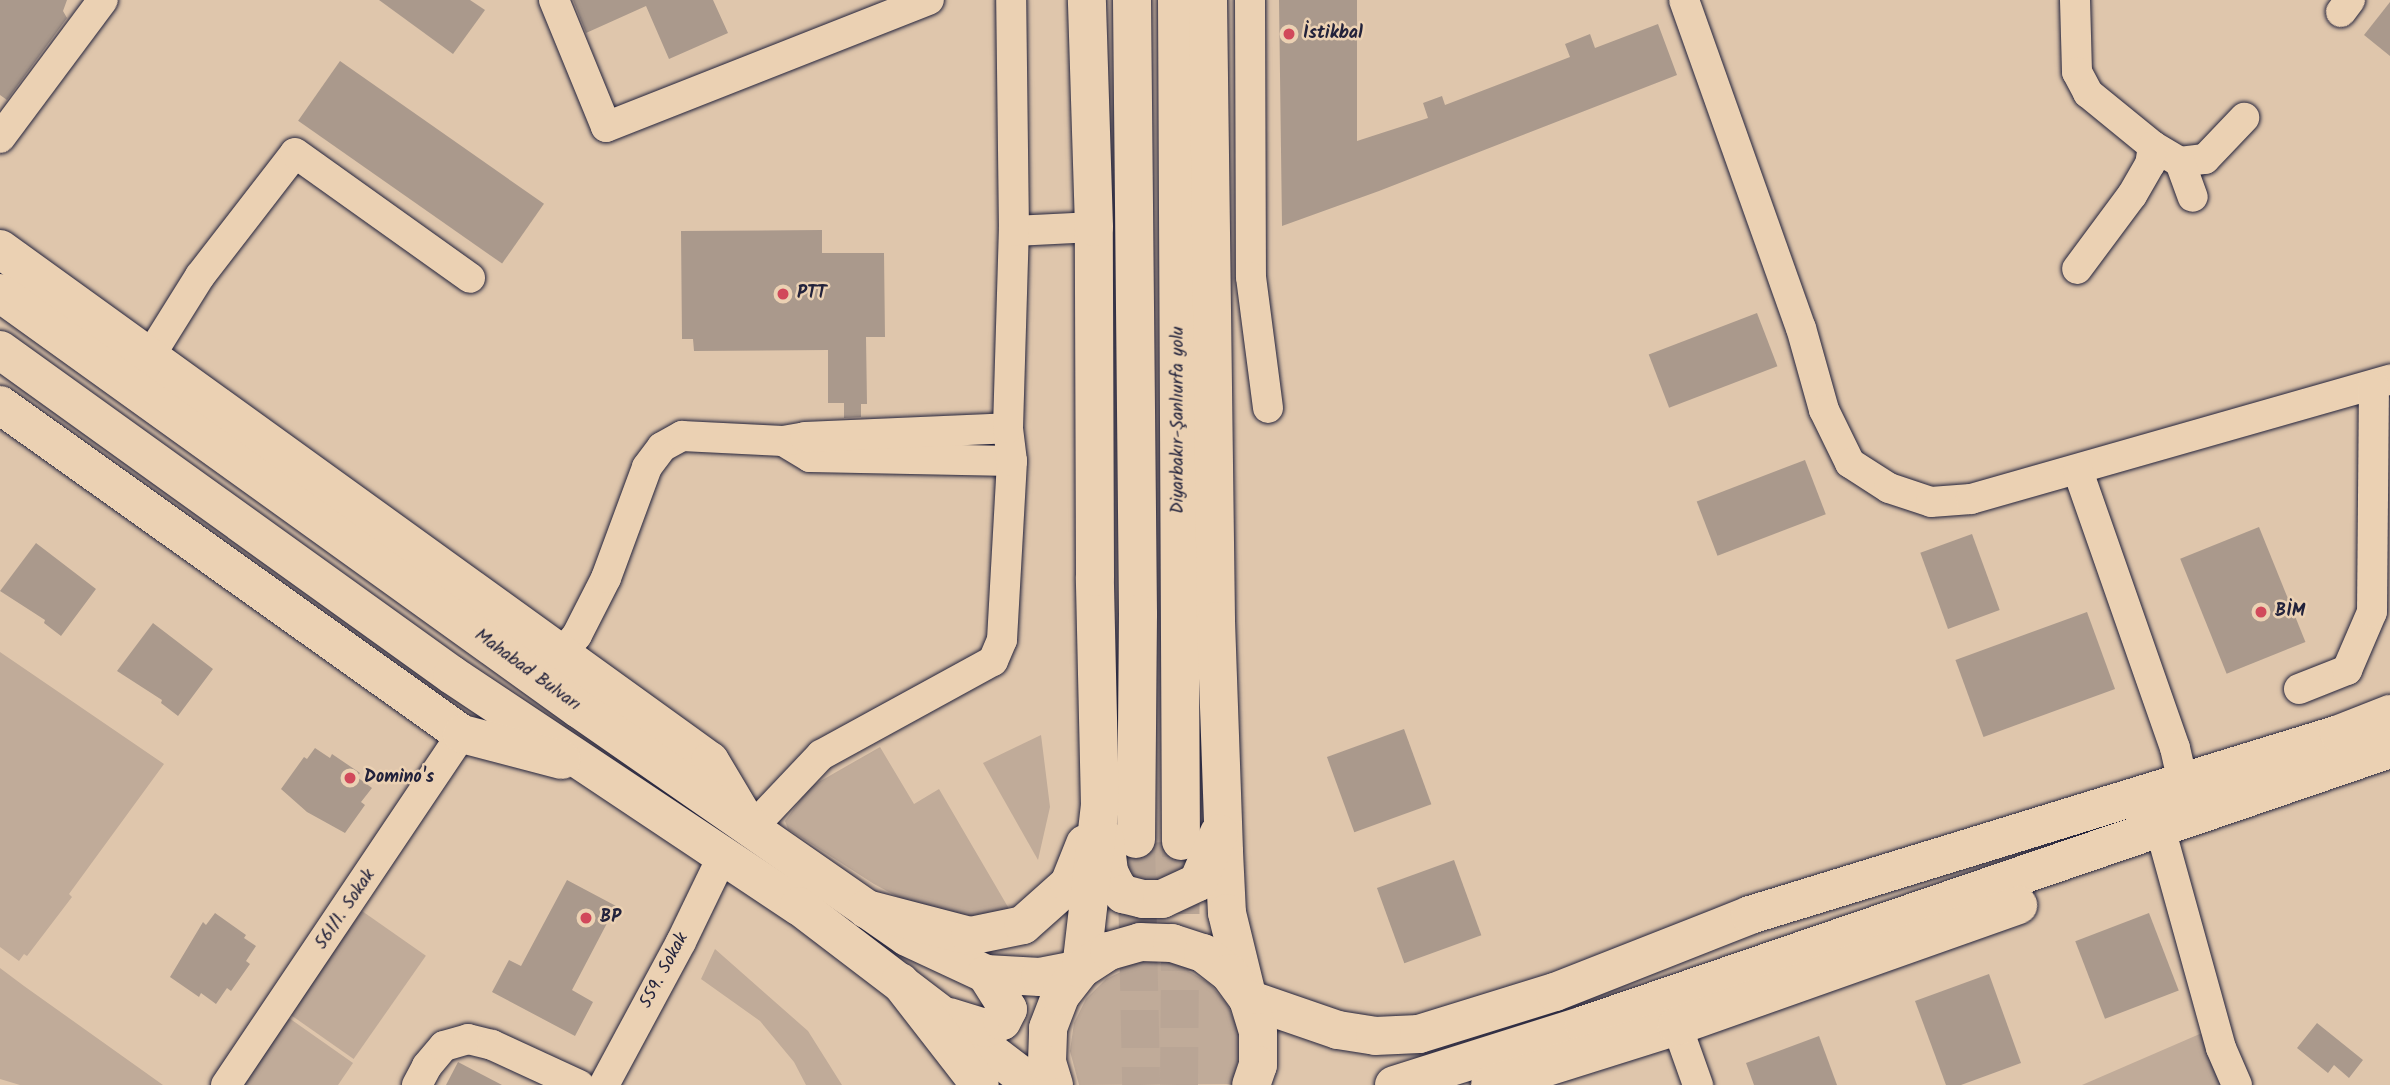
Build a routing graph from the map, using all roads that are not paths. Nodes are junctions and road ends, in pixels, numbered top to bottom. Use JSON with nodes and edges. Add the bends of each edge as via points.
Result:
{"nodes":[{"id":1,"x":103,"y":0,"type":"edge"},
{"id":2,"x":554,"y":0,"type":"edge"},
{"id":3,"x":929,"y":0,"type":"edge"},
{"id":4,"x":1011,"y":0,"type":"edge"},
{"id":5,"x":1132,"y":0,"type":"edge"},
{"id":6,"x":1177,"y":0,"type":"edge"},
{"id":7,"x":1208,"y":0,"type":"edge"},
{"id":8,"x":1250,"y":0,"type":"edge"},
{"id":9,"x":1684,"y":0,"type":"edge"},
{"id":10,"x":2075,"y":0,"type":"edge"},
{"id":11,"x":1089,"y":6,"type":"edge"},
{"id":12,"x":2244,"y":118,"type":"dead end"},
{"id":13,"x":0,"y":138,"type":"edge"},
{"id":14,"x":2152,"y":146,"type":"junction"},
{"id":15,"x":2180,"y":162,"type":"junction"},
{"id":16,"x":2193,"y":197,"type":"dead end"},
{"id":17,"x":1094,"y":227,"type":"junction"},
{"id":18,"x":1014,"y":231,"type":"junction"},
{"id":19,"x":0,"y":249,"type":"edge"},
{"id":20,"x":2077,"y":269,"type":"dead end"},
{"id":21,"x":1251,"y":277,"type":"junction"},
{"id":22,"x":470,"y":278,"type":"dead end"},
{"id":23,"x":1212,"y":279,"type":"junction"},
{"id":24,"x":0,"y":293,"type":"edge"},
{"id":25,"x":0,"y":350,"type":"edge"},
{"id":26,"x":150,"y":356,"type":"junction"},
{"id":27,"x":2382,"y":383,"type":"edge"},
{"id":28,"x":0,"y":405,"type":"edge"},
{"id":29,"x":1268,"y":408,"type":"dead end"},
{"id":30,"x":1008,"y":428,"type":"junction"},
{"id":31,"x":783,"y":441,"type":"junction"},
{"id":32,"x":1012,"y":461,"type":"junction"},
{"id":33,"x":2382,"y":461,"type":"edge"},
{"id":34,"x":2078,"y":471,"type":"junction"},
{"id":35,"x":562,"y":653,"type":"junction"},
{"id":36,"x":2299,"y":689,"type":"dead end"},
{"id":37,"x":2390,"y":714,"type":"edge"},
{"id":38,"x":463,"y":734,"type":"junction"},
{"id":39,"x":2390,"y":749,"type":"edge"},
{"id":40,"x":592,"y":768,"type":"junction"},
{"id":41,"x":2183,"y":782,"type":"junction"},
{"id":42,"x":1100,"y":806,"type":"junction"},
{"id":43,"x":1223,"y":824,"type":"junction"},
{"id":44,"x":751,"y":829,"type":"junction"},
{"id":45,"x":2144,"y":834,"type":"junction"},
{"id":46,"x":1136,"y":839,"type":"tunnel mouth"},
{"id":47,"x":1181,"y":841,"type":"tunnel mouth"},
{"id":48,"x":723,"y":855,"type":"junction"},
{"id":49,"x":866,"y":909,"type":"junction"},
{"id":50,"x":1081,"y":969,"type":"junction"},
{"id":51,"x":986,"y":974,"type":"junction"},
{"id":52,"x":900,"y":982,"type":"junction"},
{"id":53,"x":1248,"y":999,"type":"junction"},
{"id":54,"x":947,"y":1017,"type":"junction"},
{"id":55,"x":1677,"y":1026,"type":"junction"},
{"id":56,"x":226,"y":1085,"type":"edge"},
{"id":57,"x":417,"y":1085,"type":"edge"},
{"id":58,"x":579,"y":1085,"type":"edge"},
{"id":59,"x":604,"y":1085,"type":"edge"},
{"id":60,"x":980,"y":1085,"type":"edge"},
{"id":61,"x":1034,"y":1085,"type":"edge"},
{"id":62,"x":1054,"y":1085,"type":"edge"},
{"id":63,"x":1251,"y":1085,"type":"edge"},
{"id":64,"x":1394,"y":1085,"type":"edge"},
{"id":65,"x":1490,"y":1085,"type":"edge"},
{"id":66,"x":1698,"y":1085,"type":"edge"},
{"id":67,"x":2237,"y":1085,"type":"edge"}],
"edges":[{"from":1,"to":13,"type":"street"},
{"from":2,"to":3,"type":"street","via":[[606,127]]},
{"from":4,"to":18,"type":"street"},
{"from":5,"to":46,"type":"main road"},
{"from":6,"to":47,"type":"main road","name":"Diyarbakır-Şanlıurfa yolu"},
{"from":7,"to":23,"type":"main road"},
{"from":8,"to":21,"type":"street"},
{"from":9,"to":34,"type":"street","via":[[1801,328],[1825,410],[1850,463],[1889,488],[1931,502],[1971,499]]},
{"from":10,"to":14,"type":"street","via":[[2077,72],[2088,93]]},
{"from":11,"to":17,"type":"main road"},
{"from":12,"to":15,"type":"street","via":[[2205,159]]},
{"from":14,"to":15,"type":"street"},
{"from":14,"to":20,"type":"street","via":[[2150,164],[2132,195]]},
{"from":15,"to":16,"type":"street"},
{"from":17,"to":18,"type":"street"},
{"from":17,"to":42,"type":"main road"},
{"from":18,"to":30,"type":"street"},
{"from":19,"to":26,"type":"main road"},
{"from":21,"to":23,"type":"street"},
{"from":21,"to":29,"type":"street"},
{"from":22,"to":26,"type":"street","via":[[295,153],[200,276]]},
{"from":23,"to":43,"type":"main road"},
{"from":24,"to":44,"type":"main road","name":"Mahabad Bulvarı"},
{"from":25,"to":40,"type":"main road","via":[[452,675]]},
{"from":26,"to":35,"type":"main road"},
{"from":27,"to":33,"type":"street"},
{"from":27,"to":34,"type":"street"},
{"from":28,"to":38,"type":"main road"},
{"from":30,"to":31,"type":"street"},
{"from":30,"to":32,"type":"street"},
{"from":31,"to":32,"type":"street","via":[[810,457]]},
{"from":31,"to":35,"type":"street","via":[[682,436],[662,447],[647,467],[606,578],[577,635]]},
{"from":32,"to":44,"type":"street","via":[[1002,640],[993,661],[821,755]]},
{"from":33,"to":36,"type":"street","via":[[2372,612],[2347,670]]},
{"from":34,"to":41,"type":"street"},
{"from":35,"to":44,"type":"main road","via":[[710,761]]},
{"from":37,"to":41,"type":"main road"},
{"from":38,"to":40,"type":"main road"},
{"from":38,"to":56,"type":"street","name":"561/1. Sokak"},
{"from":39,"to":45,"type":"main road"},
{"from":40,"to":48,"type":"main road"},
{"from":41,"to":53,"type":"main road","via":[[1750,915],[1555,992],[1419,1034],[1375,1036],[1338,1030]]},
{"from":42,"to":43,"type":"main road","via":[[1109,872],[1124,894],[1143,899],[1162,899],[1198,882]]},
{"from":42,"to":49,"type":"main road","via":[[1069,884],[1023,925],[970,936]]},
{"from":42,"to":50,"type":"main road"},
{"from":43,"to":53,"type":"main road","via":[[1227,914]]},
{"from":44,"to":49,"type":"main road","name":"Mahabad Bulvarı"},
{"from":45,"to":55,"type":"main road","via":[[2071,886]]},
{"from":45,"to":64,"type":"main road"},
{"from":45,"to":67,"type":"street"},
{"from":48,"to":52,"type":"main road"},
{"from":48,"to":59,"type":"street","name":"559. Sokak"},
{"from":49,"to":51,"type":"main road","name":"Mahabad Bulvarı","via":[[907,937]]},
{"from":50,"to":51,"type":"main road","name":"Mahabad Bulvarı","via":[[1040,977]]},
{"from":50,"to":53,"type":"main road","via":[[1140,942],[1172,943],[1203,953],[1229,973]]},
{"from":50,"to":62,"type":"main road","via":[[1060,996],[1048,1028],[1047,1062]]},
{"from":51,"to":54,"type":"main road","via":[[1008,1009],[1002,1021],[986,1028]]},
{"from":52,"to":54,"type":"main road"},
{"from":52,"to":60,"type":"main road"},
{"from":53,"to":63,"type":"main road","via":[[1258,1032],[1258,1065]]},
{"from":54,"to":61,"type":"main road"},
{"from":55,"to":65,"type":"main road"},
{"from":55,"to":66,"type":"street"},
{"from":57,"to":58,"type":"street","via":[[443,1046],[468,1039],[492,1045]]}]}
